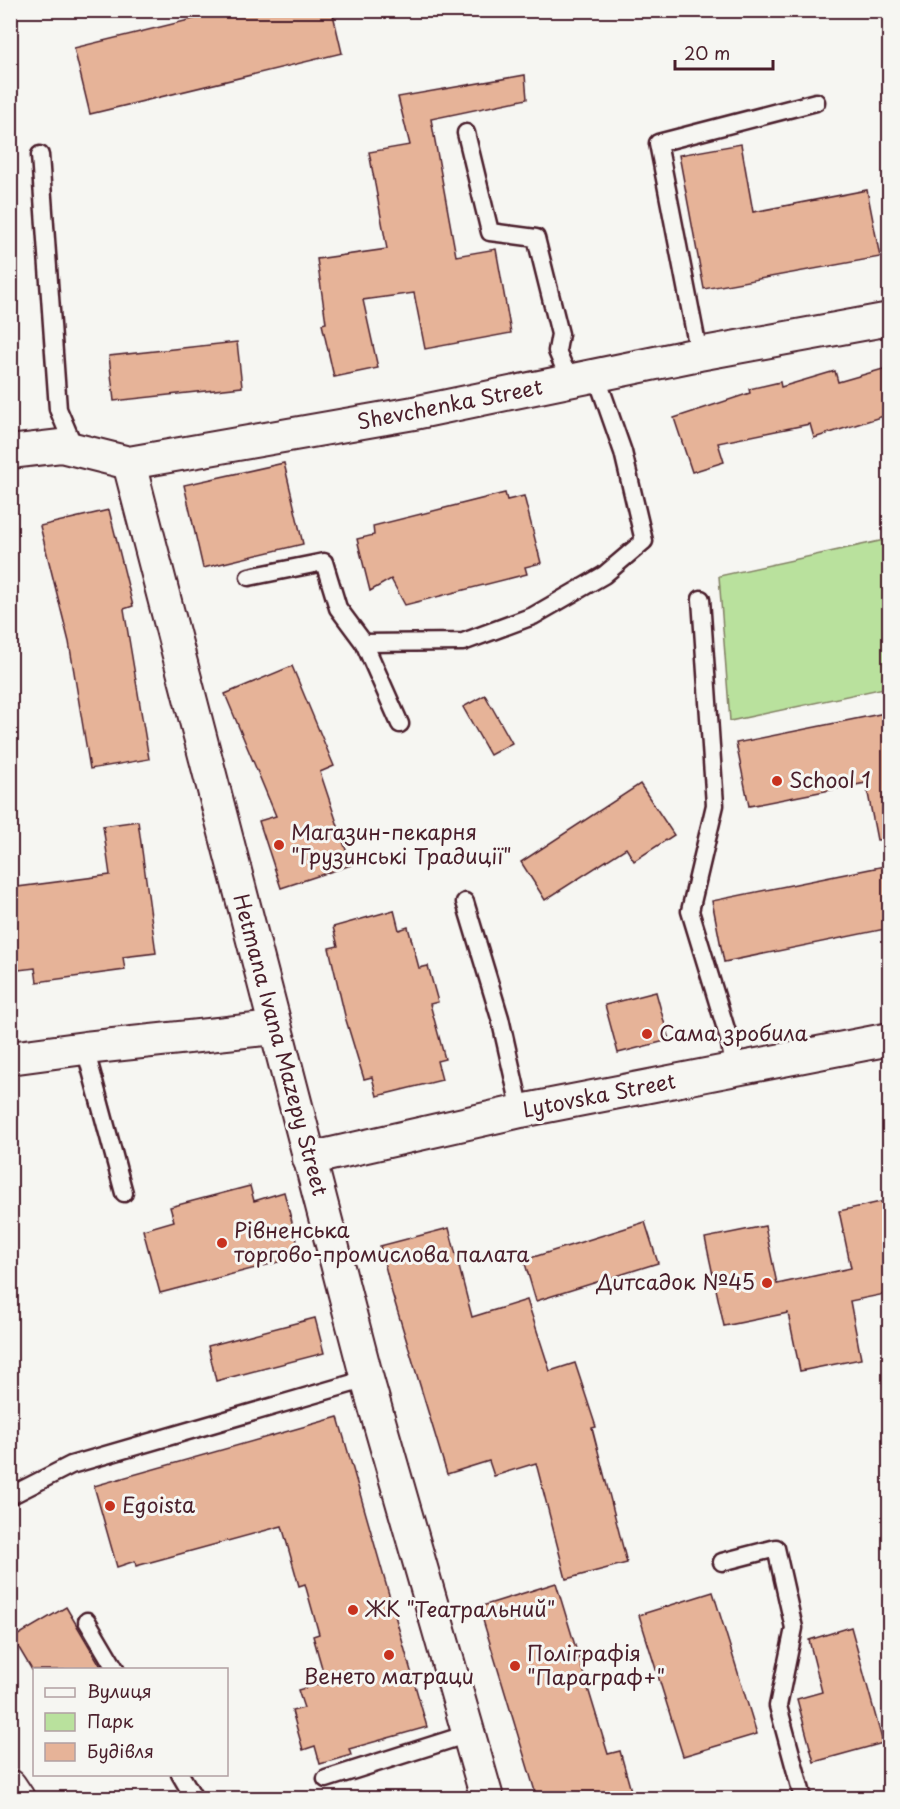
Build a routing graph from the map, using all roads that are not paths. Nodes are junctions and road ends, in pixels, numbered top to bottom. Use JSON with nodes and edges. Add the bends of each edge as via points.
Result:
{"nodes":[{"id":1,"x":816,"y":102,"type":"dead end"},
{"id":2,"x":466,"y":133,"type":"dead end"},
{"id":3,"x":40,"y":156,"type":"dead end"},
{"id":4,"x":890,"y":319,"type":"edge"},
{"id":5,"x":699,"y":354,"type":"junction"},
{"id":6,"x":583,"y":378,"type":"junction"},
{"id":7,"x":75,"y":449,"type":"junction"},
{"id":8,"x":10,"y":452,"type":"edge"},
{"id":9,"x":129,"y":463,"type":"junction"},
{"id":10,"x":249,"y":577,"type":"dead end"},
{"id":11,"x":701,"y":599,"type":"dead end"},
{"id":12,"x":364,"y":643,"type":"junction"},
{"id":13,"x":400,"y":724,"type":"dead end"},
{"id":14,"x":465,"y":902,"type":"dead end"},
{"id":15,"x":274,"y":1028,"type":"junction"},
{"id":16,"x":890,"y":1039,"type":"edge"},
{"id":17,"x":85,"y":1048,"type":"junction"},
{"id":18,"x":10,"y":1058,"type":"edge"},
{"id":19,"x":735,"y":1070,"type":"junction"},
{"id":20,"x":521,"y":1111,"type":"junction"},
{"id":21,"x":309,"y":1159,"type":"junction"},
{"id":22,"x":123,"y":1193,"type":"dead end"},
{"id":23,"x":367,"y":1378,"type":"junction"},
{"id":24,"x":10,"y":1496,"type":"edge"},
{"id":25,"x":722,"y":1562,"type":"dead end"},
{"id":26,"x":87,"y":1621,"type":"dead end"},
{"id":27,"x":115,"y":1668,"type":"edge"},
{"id":28,"x":468,"y":1734,"type":"junction"},
{"id":29,"x":181,"y":1776,"type":"edge"},
{"id":30,"x":326,"y":1779,"type":"dead end"},
{"id":31,"x":10,"y":1786,"type":"edge"},
{"id":32,"x":18,"y":1798,"type":"edge"},
{"id":33,"x":194,"y":1798,"type":"edge"},
{"id":34,"x":487,"y":1798,"type":"edge"},
{"id":35,"x":803,"y":1798,"type":"edge"}],
"edges":[{"from":1,"to":5,"type":"lane","via":[[658,143]]},
{"from":2,"to":6,"type":"lane","via":[[490,232],[536,238],[560,334],[557,351]]},
{"from":3,"to":7,"type":"lane","via":[[58,409]]},
{"from":4,"to":5,"type":"street","name":"Shevchenka Street"},
{"from":5,"to":6,"type":"street","name":"Shevchenka Street"},
{"from":6,"to":9,"type":"street","name":"Shevchenka Street","via":[[414,413]]},
{"from":6,"to":12,"type":"lane","via":[[622,452],[645,541],[604,575],[533,616],[463,642]]},
{"from":7,"to":8,"type":"street","name":"Shevchenka Street","via":[[61,446]]},
{"from":7,"to":9,"type":"street","name":"Shevchenka Street"},
{"from":9,"to":15,"type":"street","name":"Hetmana Ivana Mazepy Street"},
{"from":10,"to":12,"type":"lane","via":[[324,562],[338,608]]},
{"from":11,"to":19,"type":"lane","via":[[715,805],[690,911]]},
{"from":12,"to":13,"type":"lane"},
{"from":14,"to":20,"type":"lane","via":[[500,1018]]},
{"from":15,"to":17,"type":"street"},
{"from":15,"to":21,"type":"street","name":"Hetmana Ivana Mazepy Street"},
{"from":16,"to":19,"type":"street","name":"Lytovska Street"},
{"from":17,"to":18,"type":"street"},
{"from":17,"to":22,"type":"lane"},
{"from":19,"to":20,"type":"street","name":"Lytovska Street"},
{"from":20,"to":21,"type":"street","name":"Lytovska Street"},
{"from":21,"to":23,"type":"street","name":"Hetmana Ivana Mazepy Street"},
{"from":23,"to":24,"type":"lane","via":[[71,1465]]},
{"from":23,"to":28,"type":"street","name":"Hetmana Ivana Mazepy Street"},
{"from":25,"to":35,"type":"lane","via":[[776,1548],[794,1628],[778,1706]]},
{"from":26,"to":27,"type":"lane"},
{"from":28,"to":30,"type":"lane"},
{"from":28,"to":34,"type":"street","name":"Hetmana Ivana Mazepy Street"},
{"from":29,"to":33,"type":"lane"},
{"from":31,"to":32,"type":"street"}]}
